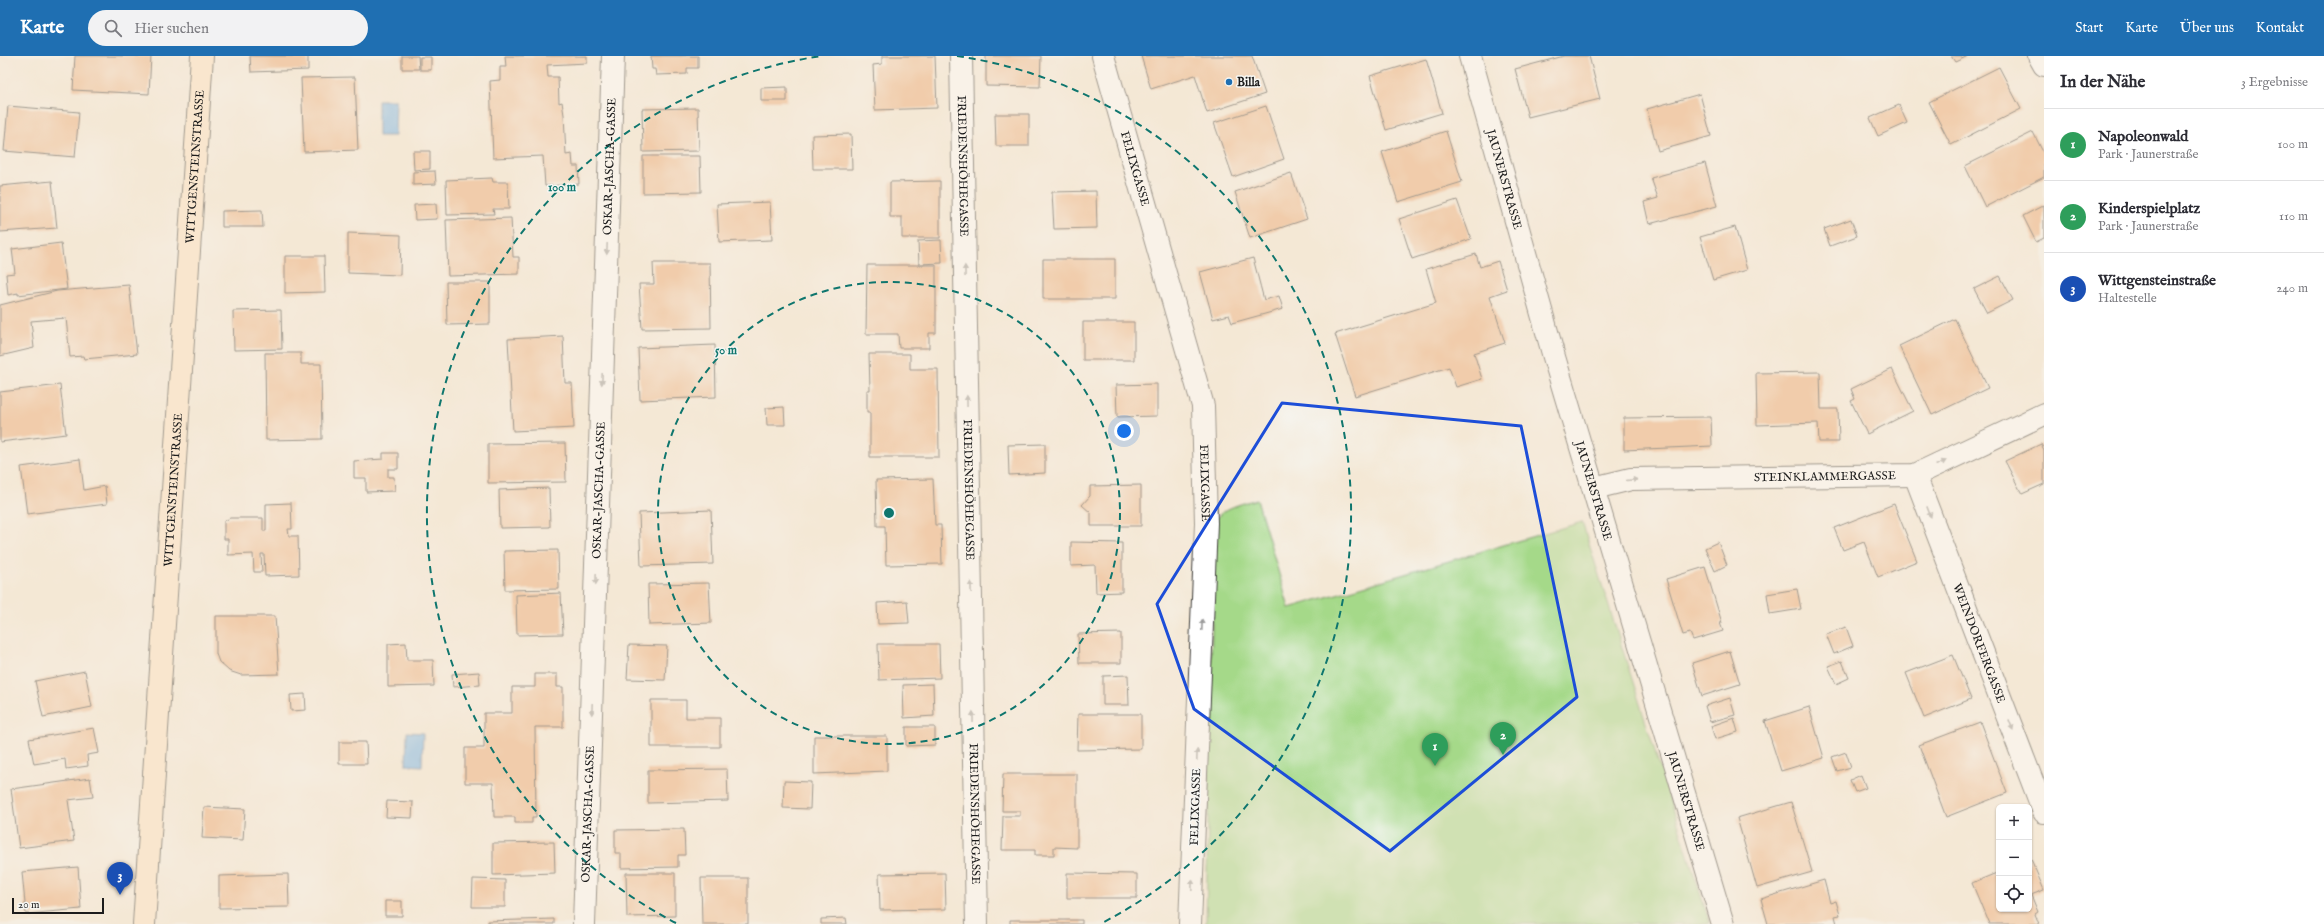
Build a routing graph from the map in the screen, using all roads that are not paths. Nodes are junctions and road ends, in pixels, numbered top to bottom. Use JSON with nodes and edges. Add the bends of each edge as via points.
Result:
{"nodes":[{"id":1,"x":202,"y":56,"type":"edge"},
{"id":2,"x":613,"y":56,"type":"edge"},
{"id":3,"x":961,"y":56,"type":"edge"},
{"id":4,"x":1103,"y":56,"type":"edge"},
{"id":5,"x":1470,"y":56,"type":"edge"},
{"id":6,"x":2039,"y":56,"type":"edge"},
{"id":7,"x":2044,"y":65,"type":"edge"},
{"id":8,"x":2044,"y":414,"type":"edge"},
{"id":9,"x":1915,"y":475,"type":"junction"},
{"id":10,"x":1594,"y":488,"type":"junction"},
{"id":11,"x":2044,"y":812,"type":"edge"},
{"id":12,"x":144,"y":924,"type":"edge"},
{"id":13,"x":584,"y":924,"type":"edge"},
{"id":14,"x":977,"y":924,"type":"edge"},
{"id":15,"x":1190,"y":924,"type":"edge"},
{"id":16,"x":1723,"y":924,"type":"edge"}],
"edges":[{"from":1,"to":12,"type":"street","name":"WITTGENSTEINSTRASSE"},
{"from":2,"to":13,"type":"street","name":"OSKAR-JASCHA-GASSE","one_way":true},
{"from":14,"to":3,"type":"street","name":"FRIEDENSHÖHEGASSE","one_way":true},
{"from":15,"to":4,"type":"street","name":"FELIXGASSE","one_way":true,"via":[[1206,523],[1203,406]]},
{"from":5,"to":10,"type":"street","name":"JAUNERSTRASSE","via":[[1554,357]]},
{"from":6,"to":7,"type":"street"},
{"from":9,"to":8,"type":"street","name":"STEINKLAMMERGASSE","one_way":true},
{"from":10,"to":9,"type":"street","name":"STEINKLAMMERGASSE","one_way":true,"via":[[1631,479]]},
{"from":9,"to":11,"type":"street","name":"WEINDORFERGASSE","one_way":true},
{"from":10,"to":16,"type":"street","name":"JAUNERSTRASSE"}]}
